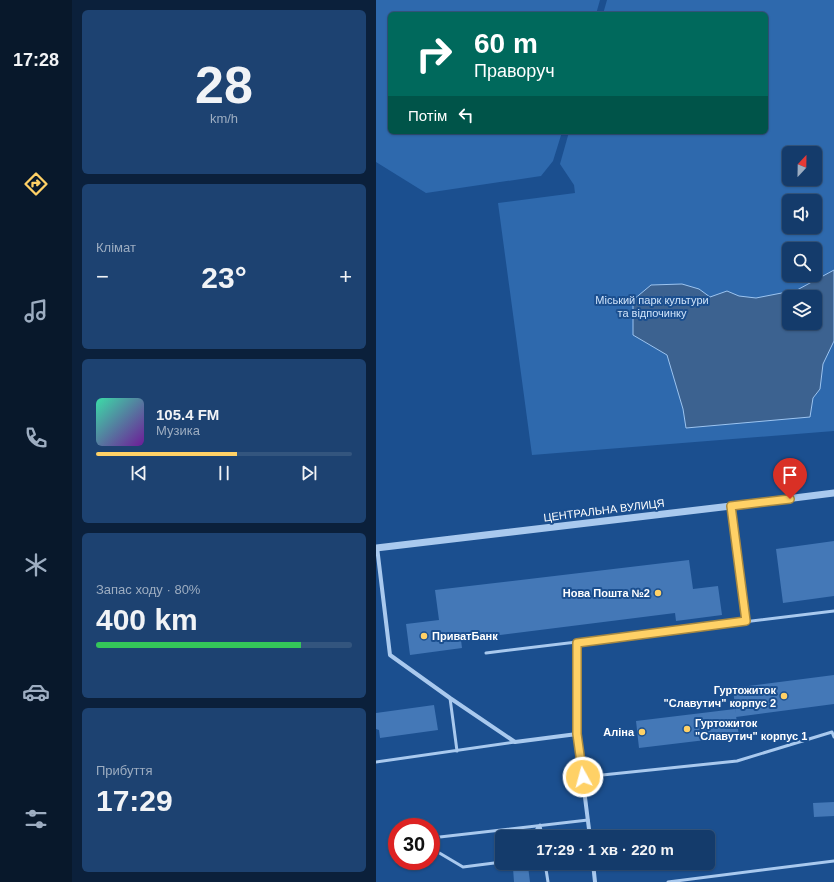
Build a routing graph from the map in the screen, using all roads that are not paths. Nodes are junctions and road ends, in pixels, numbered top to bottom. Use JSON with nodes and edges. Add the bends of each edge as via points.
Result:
{"nodes":[{"id":1,"x":834,"y":493,"type":"edge"},
{"id":2,"x":731,"y":506,"type":"junction"},
{"id":3,"x":377,"y":547,"type":"edge"},
{"id":4,"x":834,"y":611,"type":"edge"},
{"id":5,"x":746,"y":621,"type":"junction"},
{"id":6,"x":577,"y":643,"type":"junction"},
{"id":7,"x":486,"y":653,"type":"dead end"},
{"id":8,"x":450,"y":698,"type":"junction"},
{"id":9,"x":833,"y":732,"type":"edge"},
{"id":10,"x":577,"y":734,"type":"junction"},
{"id":11,"x":834,"y":737,"type":"edge"},
{"id":12,"x":514,"y":742,"type":"junction"},
{"id":13,"x":457,"y":750,"type":"junction"},
{"id":14,"x":376,"y":762,"type":"edge"},
{"id":15,"x":583,"y":777,"type":"junction"},
{"id":16,"x":588,"y":820,"type":"junction"},
{"id":17,"x":540,"y":825,"type":"junction"},
{"id":18,"x":536,"y":830,"type":"edge"},
{"id":19,"x":541,"y":830,"type":"edge"},
{"id":20,"x":589,"y":830,"type":"edge"},
{"id":21,"x":440,"y":837,"type":"edge"},
{"id":22,"x":440,"y":853,"type":"edge"},
{"id":23,"x":834,"y":861,"type":"edge"},
{"id":24,"x":495,"y":863,"type":"edge"},
{"id":25,"x":546,"y":870,"type":"edge"},
{"id":26,"x":594,"y":870,"type":"edge"},
{"id":27,"x":548,"y":882,"type":"edge"},
{"id":28,"x":596,"y":882,"type":"edge"},
{"id":29,"x":668,"y":882,"type":"edge"}],
"edges":[{"from":1,"to":2,"type":"street","name":"ЦЕНТРАЛЬНА ВУЛИЦЯ"},
{"from":2,"to":3,"type":"street","name":"ЦЕНТРАЛЬНА ВУЛИЦЯ"},
{"from":2,"to":5,"type":"lane"},
{"from":3,"to":8,"type":"street","via":[[390,655]]},
{"from":4,"to":5,"type":"lane"},
{"from":5,"to":6,"type":"lane"},
{"from":6,"to":7,"type":"lane"},
{"from":6,"to":10,"type":"street"},
{"from":8,"to":12,"type":"street"},
{"from":8,"to":13,"type":"lane"},
{"from":9,"to":11,"type":"lane"},
{"from":9,"to":15,"type":"lane","via":[[737,760]]},
{"from":10,"to":12,"type":"street"},
{"from":10,"to":15,"type":"street"},
{"from":12,"to":13,"type":"lane"},
{"from":13,"to":14,"type":"lane"},
{"from":15,"to":16,"type":"street"},
{"from":16,"to":17,"type":"lane"},
{"from":16,"to":20,"type":"street"},
{"from":17,"to":18,"type":"lane"},
{"from":17,"to":19,"type":"lane"},
{"from":17,"to":21,"type":"lane"},
{"from":22,"to":24,"type":"lane","via":[[463,867]]},
{"from":23,"to":29,"type":"lane"},
{"from":25,"to":27,"type":"lane"},
{"from":26,"to":28,"type":"street"}]}
